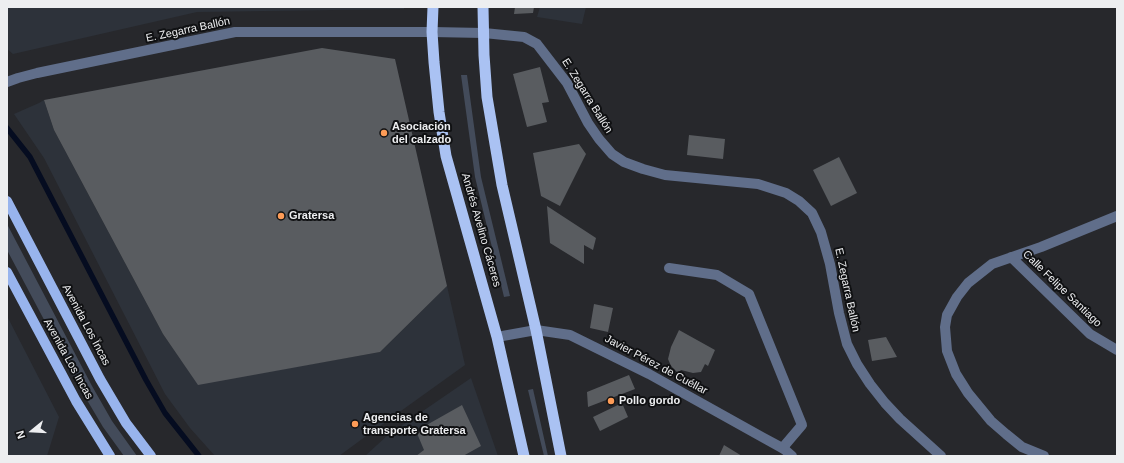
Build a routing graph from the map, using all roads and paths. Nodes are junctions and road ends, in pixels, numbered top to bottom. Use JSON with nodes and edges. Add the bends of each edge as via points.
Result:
{"nodes":[{"id":1,"x":432,"y":7,"type":"edge"},
{"id":2,"x":484,"y":7,"type":"edge"},
{"id":3,"x":432,"y":32,"type":"junction"},
{"id":4,"x":484,"y":32,"type":"junction"},
{"id":5,"x":7,"y":82,"type":"edge"},
{"id":6,"x":7,"y":201,"type":"edge"},
{"id":7,"x":1117,"y":216,"type":"edge"},
{"id":8,"x":1011,"y":257,"type":"junction"},
{"id":9,"x":669,"y":268,"type":"dead end"},
{"id":10,"x":7,"y":272,"type":"edge"},
{"id":11,"x":536,"y":330,"type":"junction"},
{"id":12,"x":497,"y":337,"type":"junction"},
{"id":13,"x":1117,"y":350,"type":"edge"},
{"id":14,"x":784,"y":449,"type":"junction"},
{"id":15,"x":110,"y":456,"type":"edge"},
{"id":16,"x":151,"y":456,"type":"edge"},
{"id":17,"x":524,"y":456,"type":"edge"},
{"id":18,"x":562,"y":456,"type":"edge"},
{"id":19,"x":792,"y":456,"type":"edge"},
{"id":20,"x":941,"y":456,"type":"edge"},
{"id":21,"x":1044,"y":456,"type":"edge"}],
"edges":[{"from":1,"to":3,"type":"highway","name":"Andrés Avelino Cáceres"},
{"from":2,"to":4,"type":"highway"},
{"from":3,"to":4,"type":"street","name":"E. Zegarra Ballón"},
{"from":3,"to":5,"type":"street","name":"E. Zegarra Ballón","via":[[235,32],[37,73]]},
{"from":3,"to":12,"type":"highway","name":"Andrés Avelino Cáceres","via":[[439,112],[446,156]]},
{"from":4,"to":11,"type":"highway","via":[[487,97],[502,184]]},
{"from":4,"to":20,"type":"street","name":"E. Zegarra Ballón","via":[[524,37],[537,44],[567,83],[598,139],[624,162],[665,175],[758,184],[786,193],[812,213],[822,232],[839,313],[847,344],[856,364],[885,403]]},
{"from":6,"to":16,"type":"main road","name":"Avenida Los Ïncas","via":[[104,385],[126,423]]},
{"from":7,"to":8,"type":"street"},
{"from":8,"to":13,"type":"street","name":"Calle Felipe Santiago","via":[[1090,334]]},
{"from":8,"to":21,"type":"street","via":[[992,264],[968,283],[957,297],[947,315],[947,351],[956,374],[991,421],[1022,447]]},
{"from":9,"to":14,"type":"street","via":[[717,275],[749,294],[802,425]]},
{"from":10,"to":15,"type":"main road","name":"Avenida Los Incas","via":[[76,401]]},
{"from":11,"to":12,"type":"street","name":"Javier Pérez de Cuéllar"},
{"from":11,"to":14,"type":"street","name":"Javier Pérez de Cuéllar","via":[[570,335],[649,374]]},
{"from":11,"to":18,"type":"highway"},
{"from":12,"to":17,"type":"highway","name":"Andrés Avelino Cáceres"},
{"from":14,"to":19,"type":"street","name":"Javier Pérez de Cuéllar"}]}
